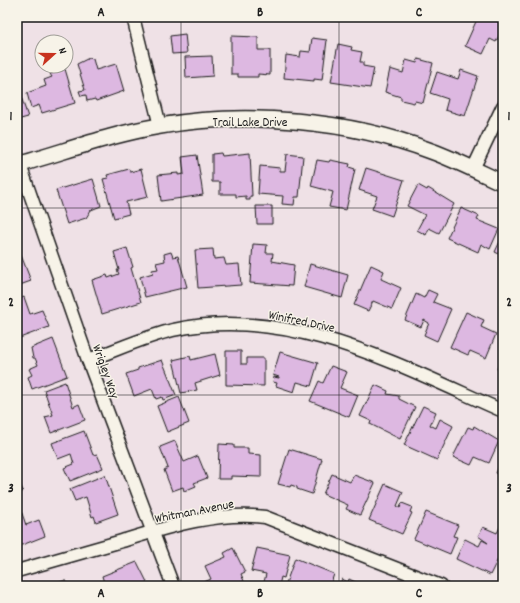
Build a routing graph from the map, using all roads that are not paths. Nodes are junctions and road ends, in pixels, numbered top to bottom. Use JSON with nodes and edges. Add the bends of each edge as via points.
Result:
{"nodes":[{"id":1,"x":133,"y":17,"type":"edge"},
{"id":2,"x":503,"y":106,"type":"edge"},
{"id":3,"x":160,"y":126,"type":"junction"},
{"id":4,"x":18,"y":165,"type":"edge"},
{"id":5,"x":473,"y":169,"type":"junction"},
{"id":6,"x":503,"y":183,"type":"edge"},
{"id":7,"x":88,"y":360,"type":"junction"},
{"id":8,"x":503,"y":411,"type":"edge"},
{"id":9,"x":152,"y":532,"type":"junction"},
{"id":10,"x":17,"y":571,"type":"edge"},
{"id":11,"x":173,"y":586,"type":"edge"},
{"id":12,"x":441,"y":586,"type":"edge"}],
"edges":[{"from":1,"to":3,"type":"street"},
{"from":2,"to":5,"type":"street"},
{"from":3,"to":4,"type":"street","name":"Trail Lake Drive","via":[[125,133]]},
{"from":3,"to":5,"type":"street","name":"Trail Lake Drive","via":[[270,118],[322,124],[380,134],[431,151]]},
{"from":4,"to":7,"type":"street","name":"Wrigley Way"},
{"from":5,"to":6,"type":"street","name":"Trail Lake Drive"},
{"from":7,"to":8,"type":"street","name":"Winifred Drive","via":[[173,330],[216,324],[268,325],[298,330],[342,343]]},
{"from":7,"to":9,"type":"street","name":"Wrigley Way"},
{"from":9,"to":10,"type":"street","name":"Whitman Avenue"},
{"from":9,"to":11,"type":"street","name":"Wrigley Way"},
{"from":9,"to":12,"type":"street","name":"Whitman Avenue","via":[[214,518],[245,514],[265,517]]}]}
